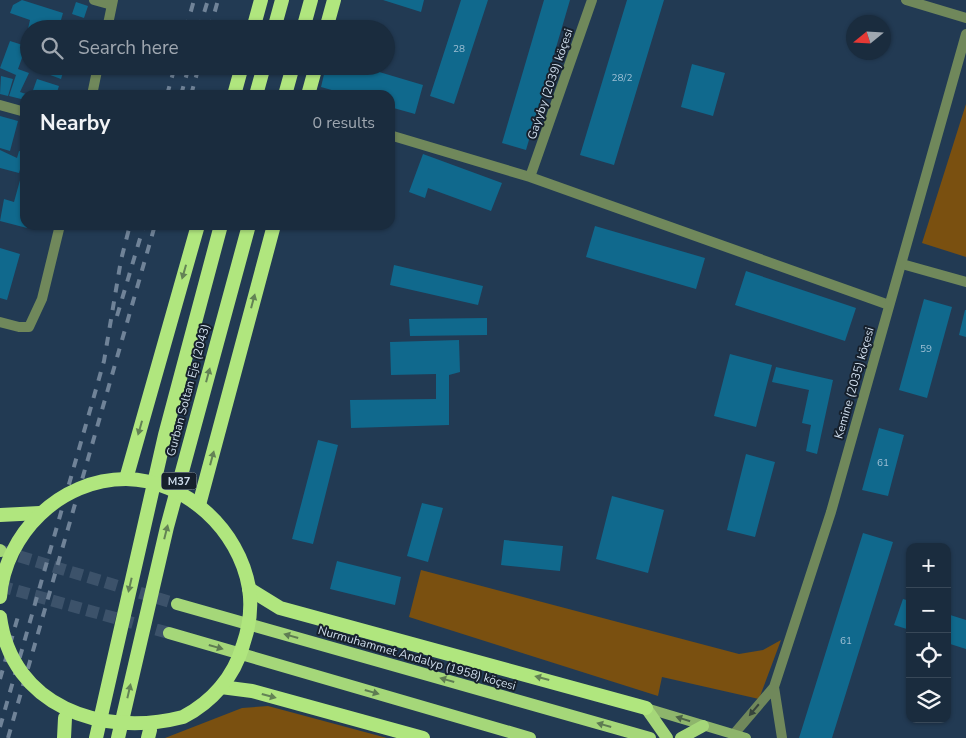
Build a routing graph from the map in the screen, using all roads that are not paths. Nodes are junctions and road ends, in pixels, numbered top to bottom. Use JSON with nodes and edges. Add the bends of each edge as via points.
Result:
{"nodes":[{"id":1,"x":94,"y":0,"type":"edge"},
{"id":2,"x":261,"y":0,"type":"edge"},
{"id":3,"x":282,"y":0,"type":"edge"},
{"id":4,"x":311,"y":0,"type":"edge"},
{"id":5,"x":334,"y":0,"type":"edge"},
{"id":6,"x":592,"y":0,"type":"edge"},
{"id":7,"x":906,"y":0,"type":"edge"},
{"id":8,"x":113,"y":2,"type":"edge"},
{"id":9,"x":966,"y":18,"type":"edge"},
{"id":10,"x":109,"y":20,"type":"edge"},
{"id":11,"x":255,"y":20,"type":"edge"},
{"id":12,"x":276,"y":20,"type":"edge"},
{"id":13,"x":305,"y":20,"type":"edge"},
{"id":14,"x":328,"y":20,"type":"edge"},
{"id":15,"x":966,"y":34,"type":"edge"},
{"id":16,"x":964,"y":49,"type":"edge"},
{"id":17,"x":96,"y":75,"type":"edge"},
{"id":18,"x":240,"y":75,"type":"edge"},
{"id":19,"x":262,"y":75,"type":"edge"},
{"id":20,"x":291,"y":75,"type":"edge"},
{"id":21,"x":314,"y":75,"type":"edge"},
{"id":22,"x":93,"y":90,"type":"edge"},
{"id":23,"x":235,"y":90,"type":"edge"},
{"id":24,"x":257,"y":90,"type":"edge"},
{"id":25,"x":286,"y":90,"type":"edge"},
{"id":26,"x":309,"y":90,"type":"edge"},
{"id":27,"x":0,"y":105,"type":"edge"},
{"id":28,"x":20,"y":111,"type":"edge"},
{"id":29,"x":395,"y":137,"type":"edge"},
{"id":30,"x":530,"y":177,"type":"junction"},
{"id":31,"x":59,"y":230,"type":"edge"},
{"id":32,"x":197,"y":230,"type":"edge"},
{"id":33,"x":220,"y":230,"type":"edge"},
{"id":34,"x":248,"y":230,"type":"edge"},
{"id":35,"x":273,"y":230,"type":"edge"},
{"id":36,"x":902,"y":264,"type":"junction"},
{"id":37,"x":966,"y":282,"type":"edge"},
{"id":38,"x":889,"y":305,"type":"junction"},
{"id":39,"x":0,"y":322,"type":"edge"},
{"id":40,"x":126,"y":479,"type":"junction"},
{"id":41,"x":199,"y":505,"type":"junction"},
{"id":42,"x":40,"y":513,"type":"junction"},
{"id":43,"x":0,"y":514,"type":"edge"},
{"id":44,"x":249,"y":589,"type":"junction"},
{"id":45,"x":0,"y":597,"type":"edge"},
{"id":46,"x":177,"y":604,"type":"tunnel mouth"},
{"id":47,"x":0,"y":617,"type":"edge"},
{"id":48,"x":169,"y":633,"type":"tunnel mouth"},
{"id":49,"x":1,"y":637,"type":"edge"},
{"id":50,"x":774,"y":687,"type":"junction"},
{"id":51,"x":221,"y":688,"type":"junction"},
{"id":52,"x":646,"y":708,"type":"junction"},
{"id":53,"x":65,"y":718,"type":"junction"},
{"id":54,"x":703,"y":726,"type":"junction"},
{"id":55,"x":149,"y":734,"type":"edge"},
{"id":56,"x":734,"y":734,"type":"junction"},
{"id":57,"x":64,"y":738,"type":"edge"},
{"id":58,"x":96,"y":738,"type":"edge"},
{"id":59,"x":118,"y":738,"type":"edge"},
{"id":60,"x":423,"y":738,"type":"edge"},
{"id":61,"x":530,"y":738,"type":"edge"},
{"id":62,"x":650,"y":738,"type":"edge"},
{"id":63,"x":667,"y":738,"type":"edge"},
{"id":64,"x":681,"y":738,"type":"edge"},
{"id":65,"x":746,"y":738,"type":"edge"},
{"id":66,"x":782,"y":738,"type":"edge"}],
"edges":[{"from":1,"to":8,"type":"street"},
{"from":2,"to":11,"type":"highway"},
{"from":3,"to":12,"type":"highway"},
{"from":4,"to":13,"type":"highway"},
{"from":5,"to":14,"type":"highway"},
{"from":6,"to":30,"type":"street","name":"Gaýyby (2039) köçesi"},
{"from":7,"to":9,"type":"street"},
{"from":8,"to":10,"type":"street"},
{"from":15,"to":16,"type":"street","name":"Kemine (2035) köçesi"},
{"from":16,"to":36,"type":"street","name":"Kemine (2035) köçesi"},
{"from":17,"to":22,"type":"street"},
{"from":18,"to":23,"type":"highway"},
{"from":19,"to":24,"type":"highway"},
{"from":20,"to":25,"type":"highway"},
{"from":21,"to":26,"type":"highway"},
{"from":27,"to":28,"type":"street"},
{"from":29,"to":30,"type":"street"},
{"from":30,"to":38,"type":"street"},
{"from":31,"to":39,"type":"street","via":[[42,299],[29,327]]},
{"from":32,"to":40,"type":"highway","one_way":true},
{"from":33,"to":58,"type":"highway","name":"Gurban Soltan Eje (2043)","number":"M37","one_way":true,"via":[[165,435]]},
{"from":59,"to":34,"type":"highway","name":"Gurban Soltan Eje (2043)","number":"M37","one_way":true,"via":[[167,527]]},
{"from":41,"to":35,"type":"highway","one_way":true},
{"from":36,"to":37,"type":"street"},
{"from":36,"to":38,"type":"street","name":"Kemine (2035) köçesi"},
{"from":38,"to":50,"type":"street","name":"Kemine (2035) köçesi","via":[[831,512]]},
{"from":40,"to":41,"type":"highway","bridge":true,"via":[[160,486]]},
{"from":40,"to":42,"type":"highway","bridge":true,"via":[[99,483],[71,493]]},
{"from":41,"to":44,"type":"highway","bridge":true,"via":[[223,528],[240,560]]},
{"from":42,"to":43,"type":"highway"},
{"from":42,"to":45,"type":"highway","bridge":true,"via":[[22,533],[9,557]]},
{"from":44,"to":51,"type":"highway","bridge":true,"via":[[249,629],[239,660]]},
{"from":52,"to":44,"type":"highway","one_way":true,"via":[[280,608]]},
{"from":62,"to":46,"type":"main road","name":"Nurmuhammet Andalyp (1958) köçesi","one_way":true},
{"from":47,"to":49,"type":"highway","bridge":true},
{"from":48,"to":61,"type":"main road","one_way":true},
{"from":49,"to":53,"type":"highway","bridge":true,"via":[[20,676],[40,699]]},
{"from":50,"to":56,"type":"street","one_way":true},
{"from":50,"to":66,"type":"street","name":"Kemine (2035) köçesi"},
{"from":51,"to":55,"type":"highway","bridge":true,"via":[[198,710]]},
{"from":51,"to":60,"type":"highway","one_way":true,"via":[[252,691]]},
{"from":54,"to":52,"type":"main road","one_way":true},
{"from":52,"to":63,"type":"main road"},
{"from":53,"to":55,"type":"highway","via":[[92,728]]},
{"from":53,"to":57,"type":"highway"},
{"from":54,"to":56,"type":"main road"},
{"from":54,"to":64,"type":"main road"},
{"from":56,"to":65,"type":"main road"}]}
